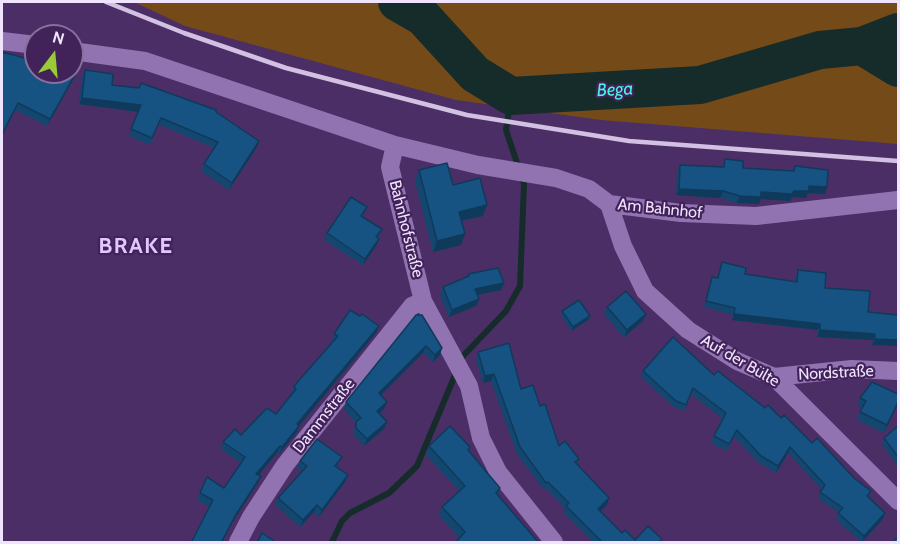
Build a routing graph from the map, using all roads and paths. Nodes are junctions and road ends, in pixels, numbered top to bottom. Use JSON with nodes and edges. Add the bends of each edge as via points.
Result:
{"nodes":[{"id":1,"x":2,"y":40,"type":"edge"},
{"id":2,"x":24,"y":43,"type":"edge"},
{"id":3,"x":84,"y":53,"type":"edge"},
{"id":4,"x":394,"y":145,"type":"junction"},
{"id":5,"x":898,"y":200,"type":"edge"},
{"id":6,"x":609,"y":204,"type":"junction"},
{"id":7,"x":423,"y":300,"type":"junction"},
{"id":8,"x":898,"y":371,"type":"edge"},
{"id":9,"x":774,"y":377,"type":"junction"},
{"id":10,"x":898,"y":501,"type":"edge"},
{"id":11,"x":238,"y":543,"type":"edge"},
{"id":12,"x":554,"y":543,"type":"edge"}],
"edges":[{"from":1,"to":2,"type":"street"},
{"from":3,"to":4,"type":"street","via":[[145,61]]},
{"from":4,"to":6,"type":"street","name":"Am Bahnhof","via":[[556,178],[589,189]]},
{"from":4,"to":7,"type":"street","name":"Bahnhofstraße","via":[[390,167]]},
{"from":5,"to":6,"type":"street","name":"Am Bahnhof","via":[[756,216],[681,213]]},
{"from":6,"to":9,"type":"street","name":"Auf der Bülte","via":[[623,246],[645,291],[688,330],[737,362]]},
{"from":7,"to":11,"type":"street","name":"Dammstraße","via":[[412,306],[285,465]]},
{"from":7,"to":12,"type":"street","name":"Bahnhofstraße","via":[[469,386],[481,438],[498,472]]},
{"from":8,"to":9,"type":"street","name":"Nordstraße","via":[[852,369]]},
{"from":9,"to":10,"type":"street","name":"Auf der Bülte"}]}
